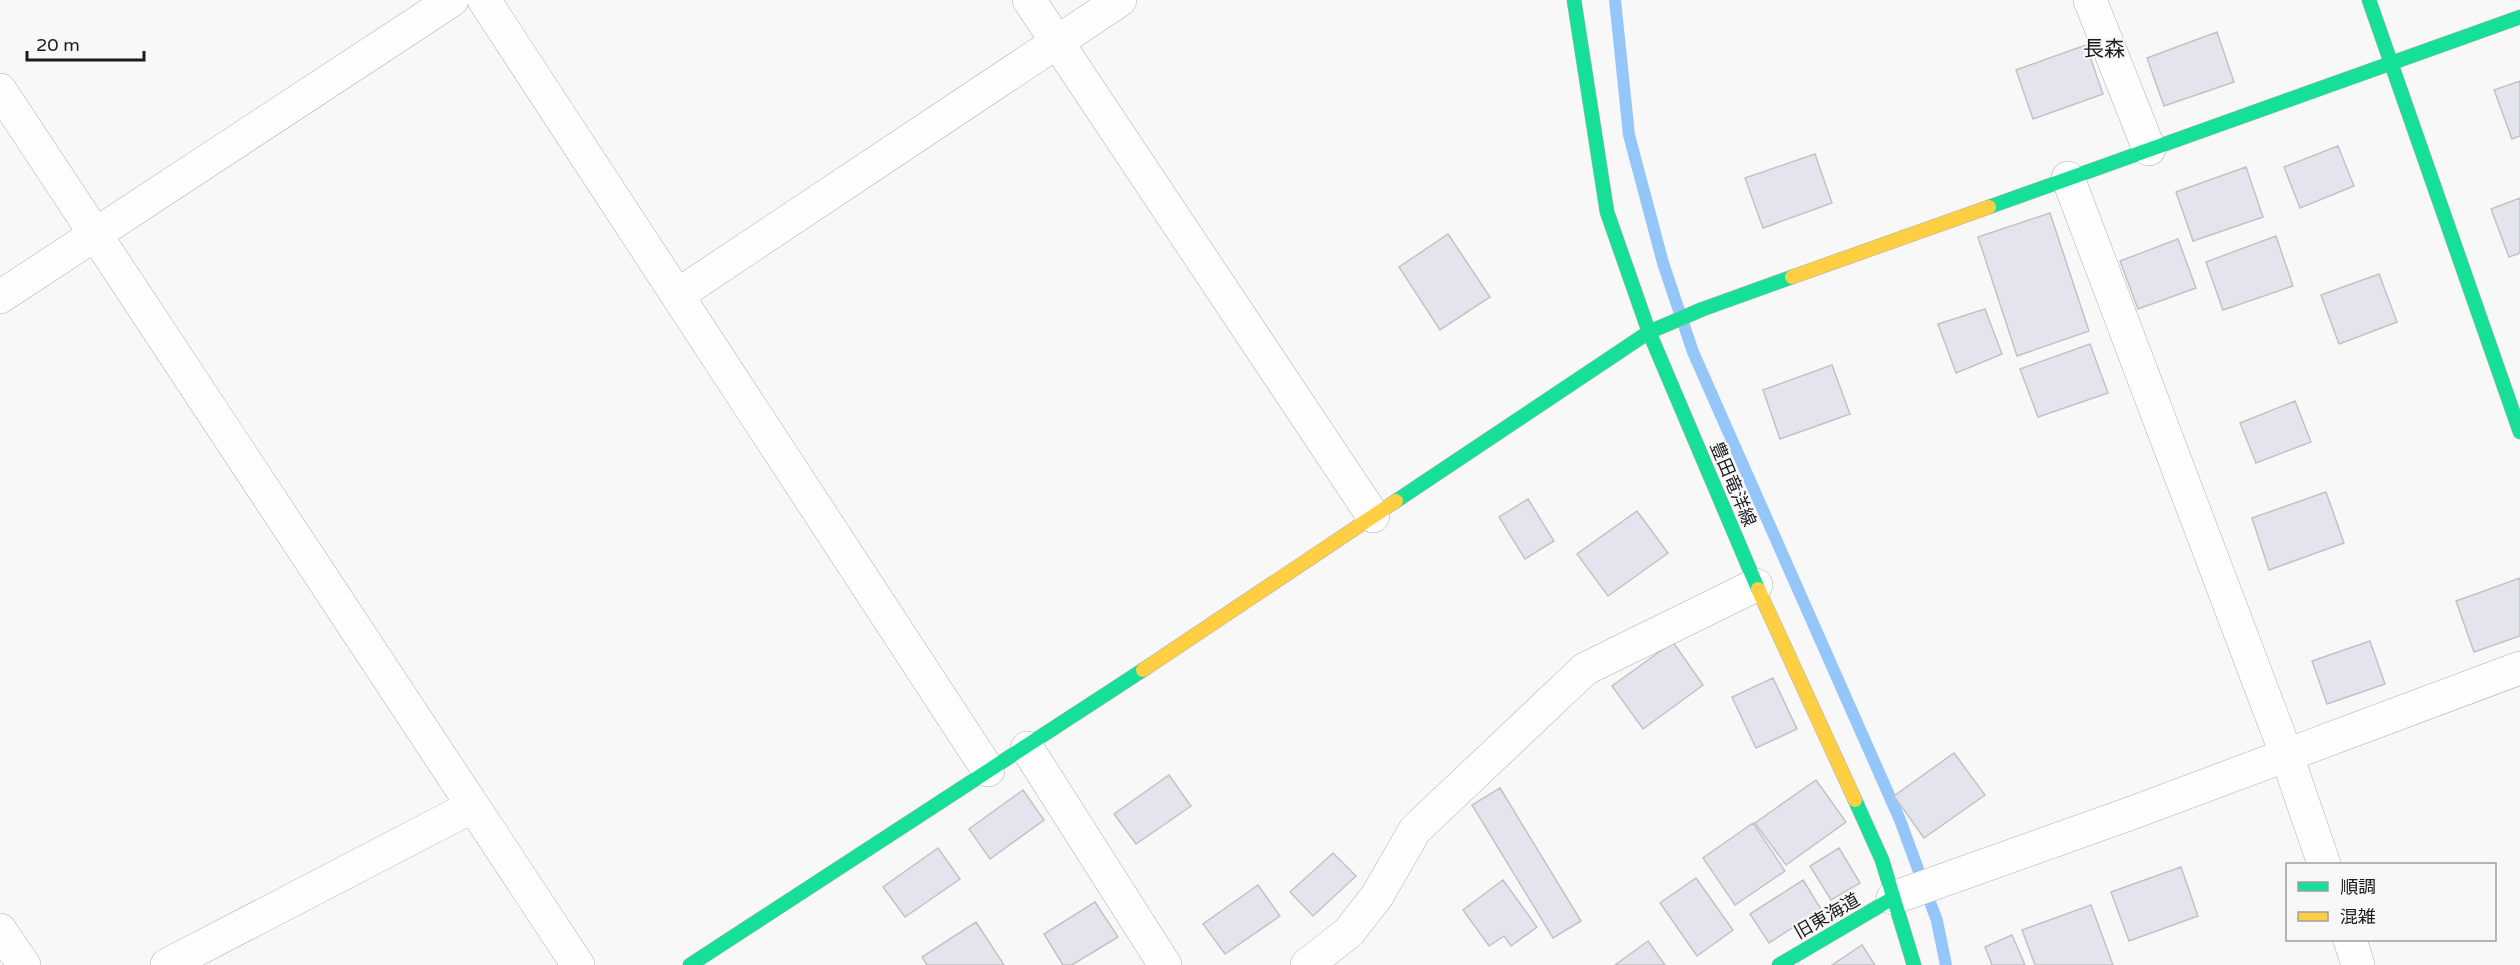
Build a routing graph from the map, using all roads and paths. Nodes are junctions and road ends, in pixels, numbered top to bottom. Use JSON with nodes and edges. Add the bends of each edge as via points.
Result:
{"nodes":[{"id":1,"x":452,"y":0,"type":"edge"},
{"id":2,"x":484,"y":0,"type":"edge"},
{"id":3,"x":1029,"y":0,"type":"edge"},
{"id":4,"x":1120,"y":0,"type":"edge"},
{"id":5,"x":1574,"y":0,"type":"edge"},
{"id":6,"x":2090,"y":0,"type":"edge"},
{"id":7,"x":2369,"y":0,"type":"edge"},
{"id":8,"x":2520,"y":17,"type":"edge"},
{"id":9,"x":1056,"y":42,"type":"junction"},
{"id":10,"x":2392,"y":63,"type":"junction"},
{"id":11,"x":0,"y":90,"type":"edge"},
{"id":12,"x":2149,"y":149,"type":"junction"},
{"id":13,"x":2068,"y":178,"type":"junction"},
{"id":14,"x":95,"y":234,"type":"junction"},
{"id":15,"x":679,"y":294,"type":"junction"},
{"id":16,"x":0,"y":297,"type":"edge"},
{"id":17,"x":1649,"y":332,"type":"junction"},
{"id":18,"x":2520,"y":432,"type":"edge"},
{"id":19,"x":1373,"y":516,"type":"junction"},
{"id":20,"x":1756,"y":585,"type":"junction"},
{"id":21,"x":2520,"y":668,"type":"edge"},
{"id":22,"x":1027,"y":748,"type":"junction"},
{"id":23,"x":2287,"y":756,"type":"junction"},
{"id":24,"x":988,"y":770,"type":"junction"},
{"id":25,"x":473,"y":806,"type":"junction"},
{"id":26,"x":2324,"y":863,"type":"edge"},
{"id":27,"x":1893,"y":898,"type":"junction"},
{"id":28,"x":0,"y":930,"type":"edge"},
{"id":29,"x":2351,"y":941,"type":"edge"},
{"id":30,"x":24,"y":965,"type":"edge"},
{"id":31,"x":167,"y":965,"type":"edge"},
{"id":32,"x":578,"y":965,"type":"edge"},
{"id":33,"x":690,"y":965,"type":"edge"},
{"id":34,"x":1165,"y":965,"type":"edge"},
{"id":35,"x":1307,"y":965,"type":"edge"},
{"id":36,"x":1779,"y":965,"type":"edge"},
{"id":37,"x":1914,"y":965,"type":"edge"},
{"id":38,"x":2358,"y":965,"type":"edge"}],
"edges":[{"from":1,"to":14,"type":"street"},
{"from":2,"to":15,"type":"street"},
{"from":3,"to":9,"type":"street"},
{"from":4,"to":9,"type":"street"},
{"from":5,"to":17,"type":"street","name":"豊田竜洋線","via":[[1607,212]]},
{"from":6,"to":12,"type":"street"},
{"from":7,"to":10,"type":"street"},
{"from":8,"to":10,"type":"street"},
{"from":9,"to":15,"type":"street"},
{"from":9,"to":19,"type":"street"},
{"from":10,"to":12,"type":"street"},
{"from":10,"to":18,"type":"street"},
{"from":11,"to":14,"type":"street"},
{"from":12,"to":13,"type":"street"},
{"from":13,"to":17,"type":"street"},
{"from":13,"to":23,"type":"street"},
{"from":14,"to":16,"type":"street"},
{"from":14,"to":25,"type":"street"},
{"from":15,"to":24,"type":"street"},
{"from":17,"to":19,"type":"street"},
{"from":17,"to":20,"type":"street","name":"豊田竜洋線"},
{"from":19,"to":22,"type":"street"},
{"from":20,"to":27,"type":"street","name":"豊田竜洋線","via":[[1882,860]]},
{"from":20,"to":35,"type":"street","via":[[1585,669],[1415,830],[1377,896],[1349,932]]},
{"from":21,"to":23,"type":"street"},
{"from":22,"to":24,"type":"street"},
{"from":22,"to":34,"type":"street"},
{"from":23,"to":26,"type":"street"},
{"from":23,"to":27,"type":"street"},
{"from":24,"to":33,"type":"street"},
{"from":25,"to":31,"type":"street"},
{"from":25,"to":32,"type":"street"},
{"from":27,"to":36,"type":"street","name":"旧東海道"},
{"from":27,"to":37,"type":"street","name":"豊田竜洋線"},
{"from":28,"to":30,"type":"street"},
{"from":29,"to":38,"type":"street"}]}
